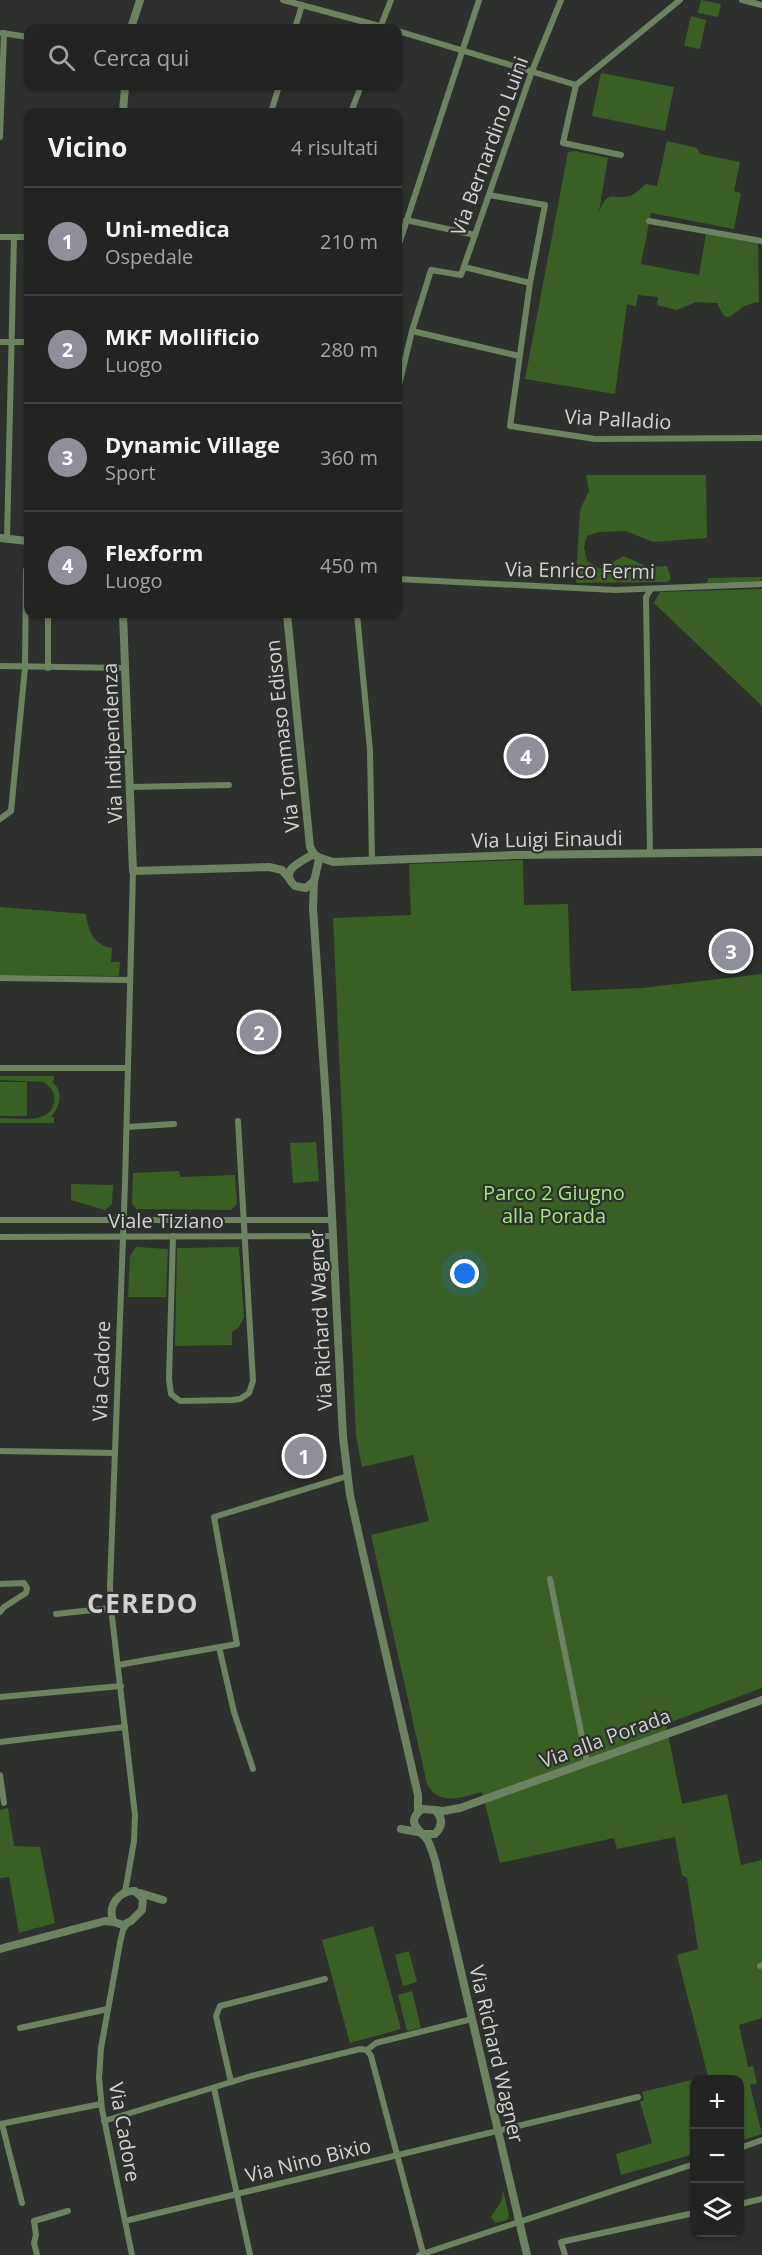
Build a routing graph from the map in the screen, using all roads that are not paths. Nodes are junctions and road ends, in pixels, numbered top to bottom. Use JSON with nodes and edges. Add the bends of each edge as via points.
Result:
{"nodes":[{"id":1,"x":140,"y":0,"type":"edge"},
{"id":2,"x":283,"y":0,"type":"edge"},
{"id":3,"x":391,"y":0,"type":"edge"},
{"id":4,"x":479,"y":0,"type":"edge"},
{"id":5,"x":561,"y":0,"type":"edge"},
{"id":6,"x":680,"y":0,"type":"edge"},
{"id":7,"x":742,"y":0,"type":"edge"},
{"id":8,"x":302,"y":5,"type":"junction"},
{"id":9,"x":762,"y":5,"type":"edge"},
{"id":10,"x":132,"y":24,"type":"edge"},
{"id":11,"x":296,"y":24,"type":"edge"},
{"id":12,"x":369,"y":24,"type":"edge"},
{"id":13,"x":384,"y":24,"type":"edge"},
{"id":14,"x":2,"y":33,"type":"edge"},
{"id":15,"x":402,"y":33,"type":"edge"},
{"id":16,"x":24,"y":36,"type":"edge"},
{"id":17,"x":462,"y":50,"type":"junction"},
{"id":18,"x":532,"y":71,"type":"junction"},
{"id":19,"x":576,"y":85,"type":"junction"},
{"id":20,"x":124,"y":90,"type":"edge"},
{"id":21,"x":278,"y":90,"type":"edge"},
{"id":22,"x":359,"y":90,"type":"edge"},
{"id":23,"x":123,"y":108,"type":"edge"},
{"id":24,"x":272,"y":108,"type":"edge"},
{"id":25,"x":353,"y":108,"type":"edge"},
{"id":26,"x":0,"y":135,"type":"edge"},
{"id":27,"x":621,"y":155,"type":"dead end"},
{"id":28,"x":489,"y":195,"type":"junction"},
{"id":29,"x":406,"y":219,"type":"junction"},
{"id":30,"x":649,"y":220,"type":"dead end"},
{"id":31,"x":402,"y":233,"type":"edge"},
{"id":32,"x":475,"y":235,"type":"junction"},
{"id":33,"x":0,"y":237,"type":"edge"},
{"id":34,"x":14,"y":237,"type":"junction"},
{"id":35,"x":24,"y":237,"type":"edge"},
{"id":36,"x":762,"y":241,"type":"edge"},
{"id":37,"x":464,"y":267,"type":"junction"},
{"id":38,"x":530,"y":283,"type":"junction"},
{"id":39,"x":412,"y":331,"type":"junction"},
{"id":40,"x":0,"y":342,"type":"edge"},
{"id":41,"x":12,"y":342,"type":"junction"},
{"id":42,"x":24,"y":342,"type":"edge"},
{"id":43,"x":519,"y":356,"type":"junction"},
{"id":44,"x":402,"y":372,"type":"edge"},
{"id":45,"x":762,"y":438,"type":"edge"},
{"id":46,"x":3,"y":539,"type":"edge"},
{"id":47,"x":24,"y":541,"type":"edge"},
{"id":48,"x":402,"y":579,"type":"edge"},
{"id":49,"x":762,"y":584,"type":"edge"},
{"id":50,"x":651,"y":589,"type":"junction"},
{"id":51,"x":26,"y":618,"type":"edge"},
{"id":52,"x":48,"y":618,"type":"edge"},
{"id":53,"x":123,"y":618,"type":"edge"},
{"id":54,"x":287,"y":618,"type":"edge"},
{"id":55,"x":357,"y":618,"type":"edge"},
{"id":56,"x":0,"y":666,"type":"edge"},
{"id":57,"x":25,"y":668,"type":"junction"},
{"id":58,"x":48,"y":668,"type":"junction"},
{"id":59,"x":126,"y":668,"type":"junction"},
{"id":60,"x":230,"y":784,"type":"dead end"},
{"id":61,"x":131,"y":787,"type":"junction"},
{"id":62,"x":0,"y":819,"type":"edge"},
{"id":63,"x":762,"y":852,"type":"edge"},
{"id":64,"x":650,"y":854,"type":"junction"},
{"id":65,"x":316,"y":856,"type":"junction"},
{"id":66,"x":372,"y":861,"type":"junction"},
{"id":67,"x":333,"y":862,"type":"junction"},
{"id":68,"x":133,"y":871,"type":"junction"},
{"id":69,"x":289,"y":878,"type":"junction"},
{"id":70,"x":314,"y":880,"type":"junction"},
{"id":71,"x":297,"y":887,"type":"junction"},
{"id":72,"x":313,"y":908,"type":"junction"},
{"id":73,"x":0,"y":978,"type":"edge"},
{"id":74,"x":130,"y":980,"type":"junction"},
{"id":75,"x":0,"y":1068,"type":"edge"},
{"id":76,"x":128,"y":1068,"type":"junction"},
{"id":77,"x":238,"y":1121,"type":"dead end"},
{"id":78,"x":174,"y":1124,"type":"dead end"},
{"id":79,"x":127,"y":1127,"type":"junction"},
{"id":80,"x":0,"y":1220,"type":"edge"},
{"id":81,"x":332,"y":1220,"type":"junction"},
{"id":82,"x":123,"y":1221,"type":"junction"},
{"id":83,"x":244,"y":1221,"type":"junction"},
{"id":84,"x":123,"y":1236,"type":"junction"},
{"id":85,"x":172,"y":1236,"type":"junction"},
{"id":86,"x":245,"y":1236,"type":"junction"},
{"id":87,"x":333,"y":1236,"type":"junction"},
{"id":88,"x":0,"y":1237,"type":"edge"},
{"id":89,"x":0,"y":1451,"type":"edge"},
{"id":90,"x":114,"y":1453,"type":"junction"},
{"id":91,"x":348,"y":1476,"type":"junction"},
{"id":92,"x":550,"y":1579,"type":"dead end"},
{"id":93,"x":0,"y":1584,"type":"edge"},
{"id":94,"x":111,"y":1608,"type":"junction"},
{"id":95,"x":0,"y":1612,"type":"edge"},
{"id":96,"x":56,"y":1614,"type":"dead end"},
{"id":97,"x":219,"y":1647,"type":"junction"},
{"id":98,"x":118,"y":1665,"type":"junction"},
{"id":99,"x":121,"y":1686,"type":"junction"},
{"id":100,"x":0,"y":1697,"type":"edge"},
{"id":101,"x":762,"y":1700,"type":"edge"},
{"id":102,"x":125,"y":1727,"type":"junction"},
{"id":103,"x":0,"y":1742,"type":"edge"},
{"id":104,"x":587,"y":1762,"type":"junction"},
{"id":105,"x":253,"y":1769,"type":"dead end"},
{"id":106,"x":0,"y":1774,"type":"edge"},
{"id":107,"x":418,"y":1795,"type":"junction"},
{"id":108,"x":4,"y":1803,"type":"dead end"},
{"id":109,"x":460,"y":1808,"type":"junction"},
{"id":110,"x":433,"y":1810,"type":"junction"},
{"id":111,"x":416,"y":1816,"type":"junction"},
{"id":112,"x":439,"y":1828,"type":"junction"},
{"id":113,"x":420,"y":1833,"type":"junction"},
{"id":114,"x":435,"y":1860,"type":"junction"},
{"id":115,"x":130,"y":1871,"type":"junction"},
{"id":116,"x":125,"y":1892,"type":"junction"},
{"id":117,"x":137,"y":1892,"type":"junction"},
{"id":118,"x":111,"y":1909,"type":"junction"},
{"id":119,"x":142,"y":1910,"type":"junction"},
{"id":120,"x":116,"y":1922,"type":"junction"},
{"id":121,"x":127,"y":1924,"type":"junction"},
{"id":122,"x":90,"y":1925,"type":"junction"},
{"id":123,"x":120,"y":1943,"type":"junction"},
{"id":124,"x":0,"y":1949,"type":"edge"},
{"id":125,"x":325,"y":1979,"type":"dead end"},
{"id":126,"x":108,"y":2009,"type":"junction"},
{"id":127,"x":472,"y":2019,"type":"junction"},
{"id":128,"x":20,"y":2028,"type":"dead end"},
{"id":129,"x":367,"y":2050,"type":"junction"},
{"id":130,"x":231,"y":2082,"type":"junction"},
{"id":131,"x":214,"y":2088,"type":"junction"},
{"id":132,"x":638,"y":2097,"type":"dead end"},
{"id":133,"x":101,"y":2104,"type":"junction"},
{"id":134,"x":104,"y":2121,"type":"junction"},
{"id":135,"x":1,"y":2124,"type":"edge"},
{"id":136,"x":498,"y":2131,"type":"junction"},
{"id":137,"x":762,"y":2140,"type":"edge"},
{"id":138,"x":744,"y":2147,"type":"edge"},
{"id":139,"x":398,"y":2155,"type":"junction"},
{"id":140,"x":690,"y":2165,"type":"edge"},
{"id":141,"x":237,"y":2194,"type":"junction"},
{"id":142,"x":762,"y":2199,"type":"edge"},
{"id":143,"x":22,"y":2203,"type":"dead end"},
{"id":144,"x":744,"y":2203,"type":"edge"},
{"id":145,"x":68,"y":2211,"type":"dead end"},
{"id":146,"x":690,"y":2214,"type":"edge"},
{"id":147,"x":125,"y":2221,"type":"junction"},
{"id":148,"x":519,"y":2221,"type":"junction"},
{"id":149,"x":421,"y":2254,"type":"edge"},
{"id":150,"x":37,"y":2255,"type":"edge"},
{"id":151,"x":132,"y":2255,"type":"edge"},
{"id":152,"x":250,"y":2255,"type":"edge"},
{"id":153,"x":527,"y":2255,"type":"edge"},
{"id":154,"x":565,"y":2255,"type":"edge"}],
"edges":[{"from":1,"to":10,"type":"street"},
{"from":2,"to":8,"type":"street"},
{"from":3,"to":13,"type":"street"},
{"from":4,"to":17,"type":"street"},
{"from":5,"to":18,"type":"street","name":"Via Bernardino Luini"},
{"from":6,"to":19,"type":"street"},
{"from":7,"to":9,"type":"street"},
{"from":8,"to":11,"type":"street"},
{"from":8,"to":12,"type":"street"},
{"from":14,"to":16,"type":"street"},
{"from":14,"to":26,"type":"street"},
{"from":15,"to":17,"type":"street"},
{"from":17,"to":18,"type":"street"},
{"from":17,"to":29,"type":"street"},
{"from":18,"to":19,"type":"street"},
{"from":18,"to":28,"type":"street","name":"Via Bernardino Luini"},
{"from":19,"to":27,"type":"street","via":[[563,143]]},
{"from":20,"to":23,"type":"street"},
{"from":21,"to":24,"type":"street"},
{"from":22,"to":25,"type":"street"},
{"from":28,"to":32,"type":"street","name":"Via Bernardino Luini"},
{"from":28,"to":38,"type":"street","via":[[545,205]]},
{"from":29,"to":31,"type":"street"},
{"from":29,"to":32,"type":"street"},
{"from":30,"to":36,"type":"street"},
{"from":32,"to":37,"type":"street","name":"Via Bernardino Luini"},
{"from":33,"to":34,"type":"street"},
{"from":34,"to":35,"type":"street"},
{"from":34,"to":41,"type":"street"},
{"from":37,"to":38,"type":"street"},
{"from":37,"to":39,"type":"street","name":"Via Bernardino Luini","via":[[461,274],[430,270]]},
{"from":38,"to":43,"type":"street"},
{"from":39,"to":43,"type":"street"},
{"from":39,"to":44,"type":"street"},
{"from":40,"to":41,"type":"street"},
{"from":41,"to":42,"type":"street"},
{"from":41,"to":46,"type":"street"},
{"from":43,"to":45,"type":"street","name":"Via Palladio","via":[[510,426],[596,439]]},
{"from":46,"to":47,"type":"street"},
{"from":48,"to":50,"type":"street","name":"Via Enrico Fermi","via":[[574,589]]},
{"from":49,"to":50,"type":"street","name":"Via Enrico Fermi"},
{"from":50,"to":64,"type":"street","via":[[646,597]]},
{"from":51,"to":57,"type":"street"},
{"from":52,"to":58,"type":"street"},
{"from":53,"to":59,"type":"street","name":"Via Indipendenza"},
{"from":54,"to":65,"type":"street","name":"Via Tommaso Edison","via":[[310,847]]},
{"from":55,"to":66,"type":"street","via":[[370,750]]},
{"from":56,"to":57,"type":"street"},
{"from":57,"to":58,"type":"street"},
{"from":57,"to":62,"type":"street","via":[[11,811]]},
{"from":58,"to":59,"type":"street"},
{"from":59,"to":61,"type":"street","name":"Via Indipendenza"},
{"from":60,"to":61,"type":"street"},
{"from":61,"to":68,"type":"street","name":"Via Indipendenza"},
{"from":63,"to":64,"type":"street","name":"Via Luigi Einaudi"},
{"from":64,"to":66,"type":"street","name":"Via Luigi Einaudi"},
{"from":65,"to":67,"type":"street","name":"Via Luigi Einaudi"},
{"from":65,"to":69,"type":"street","via":[[293,866]]},
{"from":65,"to":70,"type":"street","name":"Via Richard Wagner","via":[[319,863]]},
{"from":66,"to":67,"type":"street","name":"Via Luigi Einaudi"},
{"from":67,"to":70,"type":"street","via":[[321,869]]},
{"from":68,"to":69,"type":"street","via":[[270,867],[282,870]]},
{"from":68,"to":74,"type":"street","name":"Via Cadore"},
{"from":69,"to":71,"type":"street"},
{"from":70,"to":71,"type":"street","via":[[306,888]]},
{"from":70,"to":72,"type":"street","name":"Via Richard Wagner"},
{"from":71,"to":72,"type":"street"},
{"from":72,"to":81,"type":"street","name":"Via Richard Wagner"},
{"from":73,"to":74,"type":"street"},
{"from":74,"to":76,"type":"street","name":"Via Cadore"},
{"from":75,"to":76,"type":"street"},
{"from":76,"to":79,"type":"street","name":"Via Cadore"},
{"from":77,"to":83,"type":"street"},
{"from":78,"to":79,"type":"street"},
{"from":79,"to":82,"type":"street","name":"Via Cadore"},
{"from":80,"to":82,"type":"street","name":"Viale Tiziano"},
{"from":81,"to":83,"type":"street","name":"Viale Tiziano"},
{"from":81,"to":87,"type":"street","name":"Via Richard Wagner"},
{"from":82,"to":83,"type":"street","name":"Viale Tiziano"},
{"from":82,"to":84,"type":"street","name":"Via Cadore"},
{"from":83,"to":86,"type":"street"},
{"from":84,"to":85,"type":"street","name":"Viale Tiziano"},
{"from":84,"to":88,"type":"street","name":"Viale Tiziano"},
{"from":84,"to":90,"type":"street","name":"Via Cadore"},
{"from":85,"to":86,"type":"street","name":"Viale Tiziano"},
{"from":85,"to":86,"type":"street","via":[[169,1379],[171,1394],[180,1401],[232,1400],[249,1393],[253,1381]]},
{"from":86,"to":87,"type":"street","name":"Viale Tiziano"},
{"from":87,"to":91,"type":"street","name":"Via Richard Wagner"},
{"from":89,"to":90,"type":"street"},
{"from":90,"to":94,"type":"street","name":"Via Cadore"},
{"from":91,"to":97,"type":"street","via":[[214,1517],[237,1644]]},
{"from":91,"to":107,"type":"street","name":"Via Richard Wagner"},
{"from":92,"to":104,"type":"street"},
{"from":93,"to":95,"type":"street","via":[[24,1583],[27,1588],[26,1593]]},
{"from":94,"to":96,"type":"street"},
{"from":94,"to":98,"type":"street","name":"Via Cadore"},
{"from":97,"to":98,"type":"street"},
{"from":97,"to":105,"type":"street","via":[[234,1712]]},
{"from":98,"to":99,"type":"street","name":"Via Cadore"},
{"from":99,"to":100,"type":"street"},
{"from":99,"to":102,"type":"street","name":"Via Cadore"},
{"from":101,"to":104,"type":"street","name":"Via alla Porada"},
{"from":102,"to":103,"type":"street"},
{"from":102,"to":115,"type":"street","name":"Via Cadore","via":[[136,1826]]},
{"from":104,"to":109,"type":"street","name":"Via alla Porada"},
{"from":106,"to":108,"type":"street"},
{"from":107,"to":110,"type":"street"},
{"from":107,"to":111,"type":"street","name":"Via Richard Wagner"},
{"from":109,"to":110,"type":"street","name":"Via alla Porada"},
{"from":109,"to":112,"type":"street","name":"Via alla Porada"},
{"from":110,"to":111,"type":"street"},
{"from":110,"to":112,"type":"street","via":[[441,1817]]},
{"from":111,"to":113,"type":"street"},
{"from":111,"to":113,"type":"street","via":[[401,1829]]},
{"from":112,"to":113,"type":"street","via":[[431,1835]]},
{"from":112,"to":114,"type":"street","name":"Via Richard Wagner"},
{"from":113,"to":114,"type":"street","name":"Via Richard Wagner","via":[[427,1839]]},
{"from":114,"to":127,"type":"street","name":"Via Richard Wagner"},
{"from":115,"to":116,"type":"street","name":"Via Cadore"},
{"from":115,"to":117,"type":"street","name":"Via Cadore"},
{"from":116,"to":117,"type":"street"},
{"from":116,"to":118,"type":"street"},
{"from":117,"to":119,"type":"street","via":[[143,1899]]},
{"from":117,"to":119,"type":"street","via":[[163,1900]]},
{"from":118,"to":120,"type":"street"},
{"from":118,"to":122,"type":"street"},
{"from":119,"to":121,"type":"street"},
{"from":120,"to":121,"type":"street"},
{"from":120,"to":122,"type":"street"},
{"from":120,"to":123,"type":"street","name":"Via Cadore"},
{"from":121,"to":123,"type":"street","name":"Via Cadore"},
{"from":122,"to":124,"type":"street"},
{"from":123,"to":126,"type":"street","name":"Via Cadore"},
{"from":125,"to":130,"type":"street","via":[[220,2006],[216,2016]]},
{"from":126,"to":128,"type":"street"},
{"from":126,"to":133,"type":"street","name":"Via Cadore","via":[[99,2066]]},
{"from":127,"to":129,"type":"street","via":[[376,2043]]},
{"from":127,"to":136,"type":"street","name":"Via Richard Wagner"},
{"from":129,"to":130,"type":"street"},
{"from":129,"to":139,"type":"street"},
{"from":130,"to":131,"type":"street"},
{"from":131,"to":134,"type":"street"},
{"from":131,"to":141,"type":"street"},
{"from":132,"to":136,"type":"street","name":"Via Nino Bixio"},
{"from":133,"to":134,"type":"street","name":"Via Cadore"},
{"from":133,"to":135,"type":"street"},
{"from":134,"to":147,"type":"street","name":"Via Cadore"},
{"from":135,"to":143,"type":"street"},
{"from":136,"to":139,"type":"street","name":"Via Nino Bixio"},
{"from":136,"to":148,"type":"street","name":"Via Richard Wagner"},
{"from":137,"to":138,"type":"street"},
{"from":139,"to":141,"type":"street","name":"Via Nino Bixio"},
{"from":139,"to":149,"type":"street"},
{"from":140,"to":148,"type":"street"},
{"from":141,"to":147,"type":"street","name":"Via Nino Bixio"},
{"from":141,"to":152,"type":"street"},
{"from":142,"to":144,"type":"street"},
{"from":145,"to":150,"type":"street","via":[[34,2221]]},
{"from":146,"to":154,"type":"street","via":[[561,2242]]},
{"from":147,"to":151,"type":"street","name":"Via Cadore"},
{"from":148,"to":149,"type":"street"},
{"from":148,"to":153,"type":"street","name":"Via Richard Wagner"}]}
